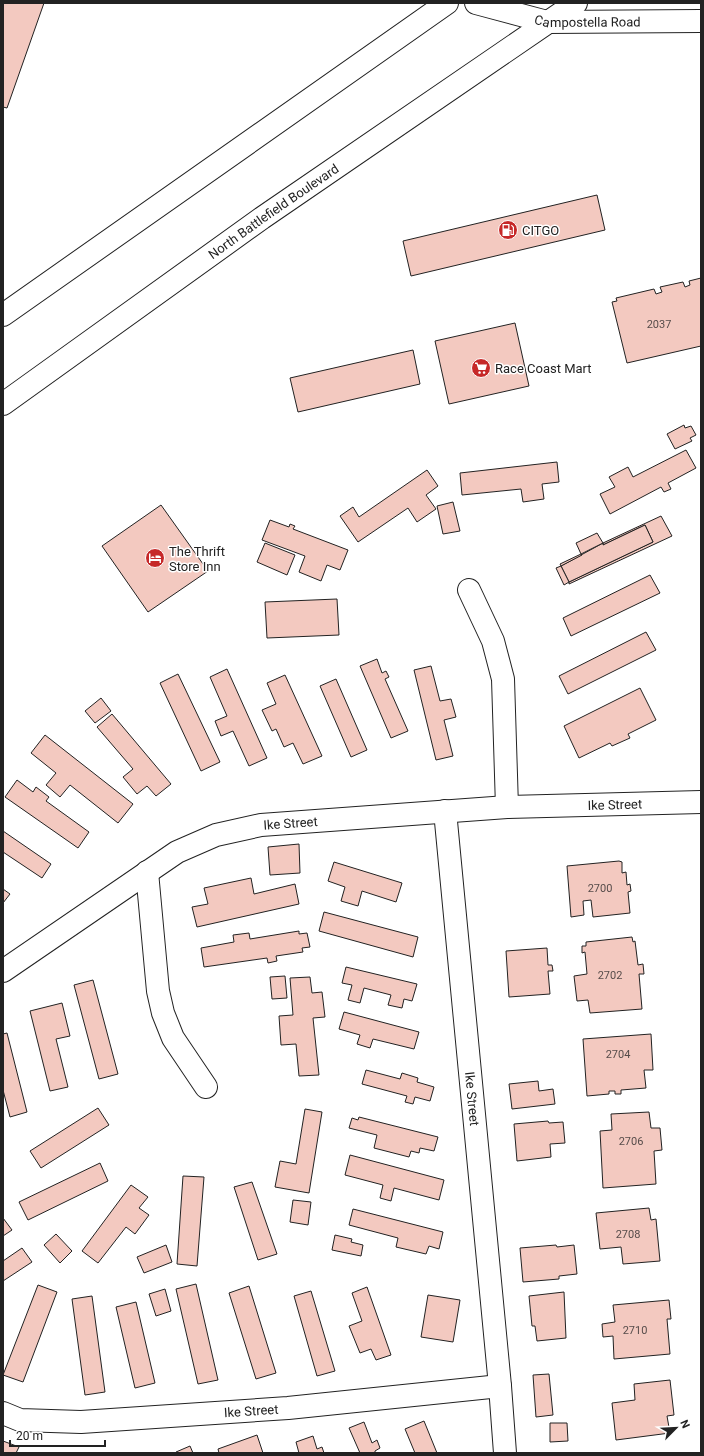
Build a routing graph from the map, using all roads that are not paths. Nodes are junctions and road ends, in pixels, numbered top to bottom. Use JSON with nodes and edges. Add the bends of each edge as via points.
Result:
{"nodes":[{"id":1,"x":447,"y":3,"type":"edge"},
{"id":2,"x":476,"y":3,"type":"edge"},
{"id":3,"x":576,"y":3,"type":"edge"},
{"id":4,"x":701,"y":21,"type":"edge"},
{"id":5,"x":547,"y":22,"type":"junction"},
{"id":6,"x":3,"y":315,"type":"edge"},
{"id":7,"x":3,"y":404,"type":"edge"},
{"id":8,"x":469,"y":590,"type":"dead end"},
{"id":9,"x":507,"y":807,"type":"junction"},
{"id":10,"x":700,"y":808,"type":"edge"},
{"id":11,"x":445,"y":811,"type":"junction"},
{"id":12,"x":147,"y":872,"type":"junction"},
{"id":13,"x":3,"y":971,"type":"edge"},
{"id":14,"x":206,"y":1087,"type":"dead end"},
{"id":15,"x":500,"y":1386,"type":"junction"},
{"id":16,"x":3,"y":1414,"type":"edge"},
{"id":17,"x":505,"y":1453,"type":"edge"}],
"edges":[{"from":1,"to":6,"type":"street"},
{"from":2,"to":5,"type":"street","name":"Campostella Road"},
{"from":3,"to":5,"type":"street","name":"North Battlefield Boulevard"},
{"from":4,"to":5,"type":"street","name":"Campostella Road"},
{"from":5,"to":7,"type":"street","name":"North Battlefield Boulevard","via":[[262,218]]},
{"from":8,"to":9,"type":"street","via":[[493,642],[503,679]]},
{"from":9,"to":10,"type":"street","name":"Ike Street"},
{"from":9,"to":11,"type":"street","name":"Ike Street"},
{"from":11,"to":12,"type":"street","name":"Ike Street","via":[[261,825],[216,835],[196,843]]},
{"from":11,"to":15,"type":"street","name":"Ike Street"},
{"from":12,"to":13,"type":"street","name":"Ike Street"},
{"from":12,"to":14,"type":"street","via":[[158,991],[163,1013],[173,1038]]},
{"from":15,"to":16,"type":"street","name":"Ike Street","via":[[280,1408],[81,1422],[20,1420]]},
{"from":15,"to":17,"type":"street","name":"Ike Street"}]}
